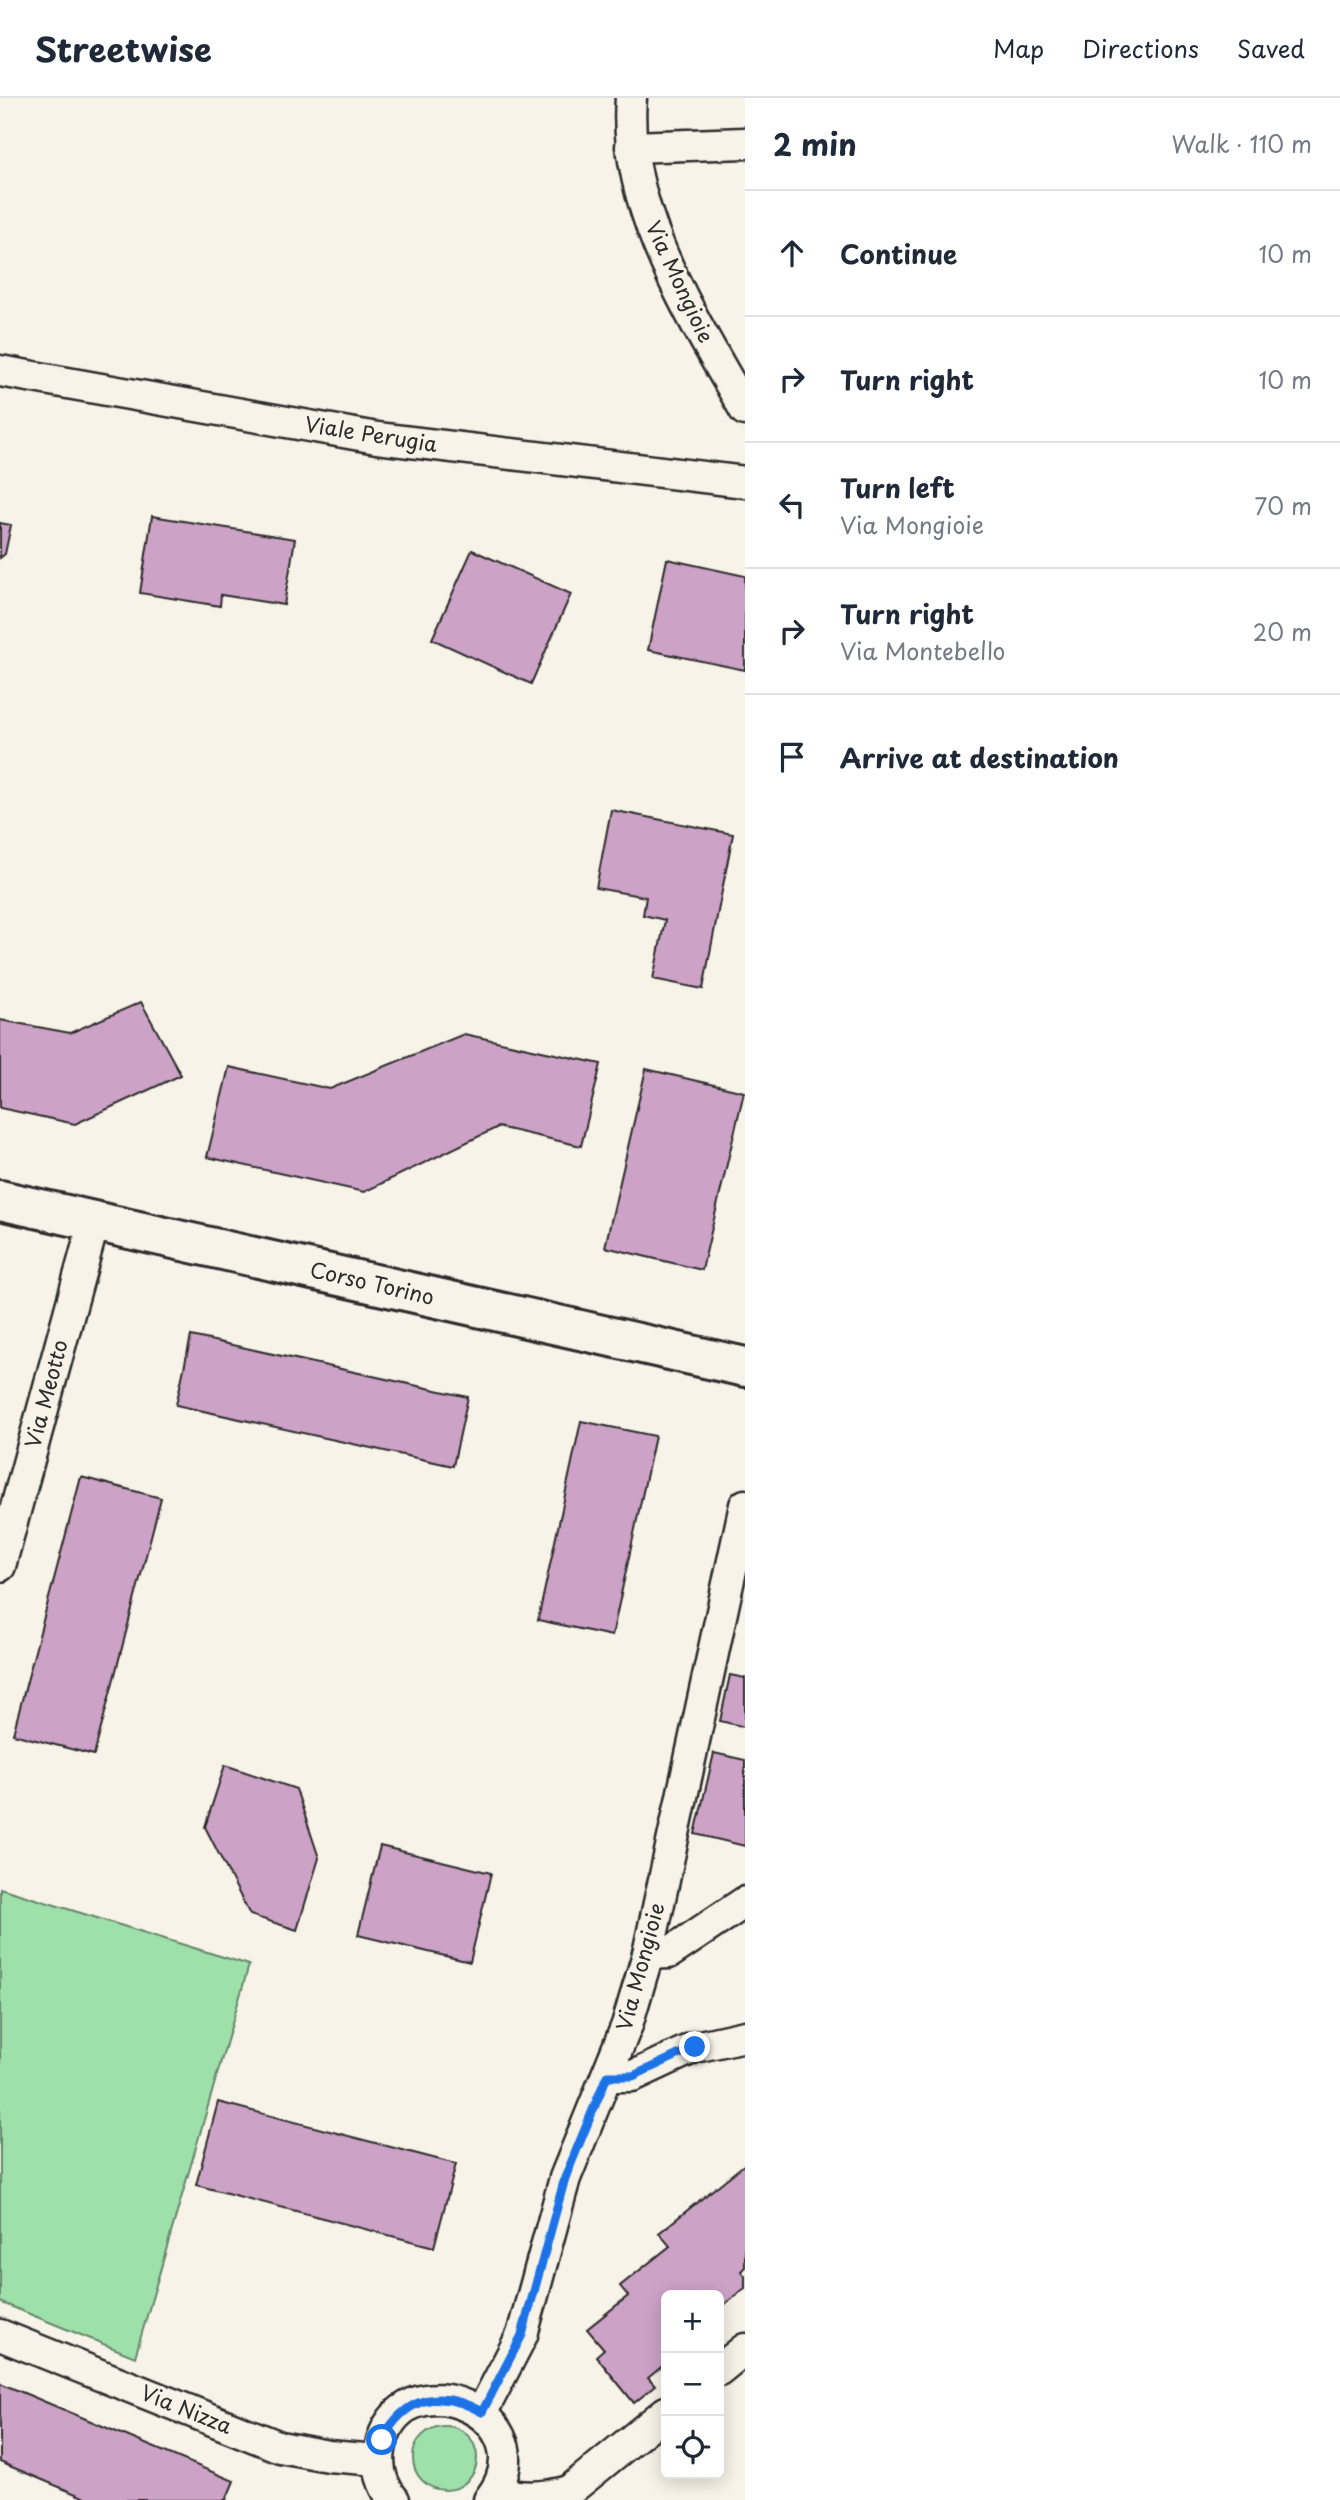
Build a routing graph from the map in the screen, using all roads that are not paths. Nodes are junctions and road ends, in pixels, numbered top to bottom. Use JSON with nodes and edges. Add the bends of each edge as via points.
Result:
{"nodes":[{"id":1,"x":631,"y":98,"type":"edge"},
{"id":2,"x":745,"y":143,"type":"edge"},
{"id":3,"x":631,"y":147,"type":"junction"},
{"id":4,"x":0,"y":371,"type":"edge"},
{"id":5,"x":745,"y":410,"type":"edge"},
{"id":6,"x":745,"y":482,"type":"edge"},
{"id":7,"x":0,"y":1200,"type":"edge"},
{"id":8,"x":94,"y":1222,"type":"junction"},
{"id":9,"x":745,"y":1367,"type":"edge"},
{"id":10,"x":745,"y":1505,"type":"edge"},
{"id":11,"x":0,"y":1566,"type":"edge"},
{"id":12,"x":745,"y":1902,"type":"edge"},
{"id":13,"x":648,"y":1954,"type":"junction"},
{"id":14,"x":745,"y":2036,"type":"edge"},
{"id":15,"x":607,"y":2076,"type":"junction"},
{"id":16,"x":0,"y":2335,"type":"edge"},
{"id":17,"x":745,"y":2349,"type":"edge"},
{"id":18,"x":724,"y":2366,"type":"edge"},
{"id":19,"x":482,"y":2412,"type":"junction"},
{"id":20,"x":661,"y":2416,"type":"edge"},
{"id":21,"x":378,"y":2460,"type":"junction"},
{"id":22,"x":492,"y":2496,"type":"edge"},
{"id":23,"x":394,"y":2500,"type":"edge"}],
"edges":[{"from":1,"to":3,"type":"street","name":"Via Mongioie"},
{"from":2,"to":3,"type":"street"},
{"from":3,"to":5,"type":"street","name":"Via Mongioie","via":[[649,221]]},
{"from":4,"to":6,"type":"street","name":"Viale Perugia","via":[[377,438]]},
{"from":7,"to":8,"type":"main road","name":"Corso Torino"},
{"from":8,"to":9,"type":"main road","name":"Corso Torino"},
{"from":8,"to":11,"type":"street","name":"Via Meotto"},
{"from":10,"to":13,"type":"street","name":"Via Mongioie"},
{"from":12,"to":13,"type":"street","via":[[669,1953]]},
{"from":13,"to":15,"type":"street","name":"Via Mongioie"},
{"from":14,"to":15,"type":"street","via":[[695,2047],[633,2076]]},
{"from":15,"to":19,"type":"street","name":"Via Mongioie","via":[[565,2178],[522,2335]]},
{"from":16,"to":21,"type":"street","name":"Via Nizza","via":[[280,2447]]},
{"from":17,"to":18,"type":"street"},
{"from":19,"to":21,"type":"street","via":[[464,2402],[424,2400],[391,2423]]},
{"from":19,"to":22,"type":"street","via":[[501,2443],[504,2461]]},
{"from":20,"to":22,"type":"street","via":[[569,2491],[523,2498]]},
{"from":21,"to":23,"type":"street","via":[[381,2477]]}]}
